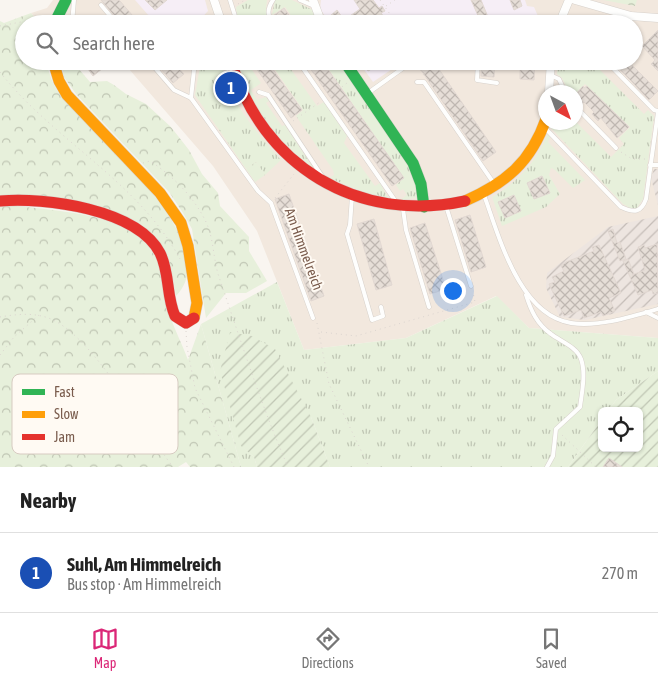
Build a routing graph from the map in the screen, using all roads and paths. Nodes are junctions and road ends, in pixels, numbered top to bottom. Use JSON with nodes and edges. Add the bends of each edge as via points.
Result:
{"nodes":[{"id":1,"x":66,"y":0,"type":"edge"},
{"id":2,"x":74,"y":0,"type":"edge"},
{"id":3,"x":214,"y":0,"type":"edge"},
{"id":4,"x":230,"y":0,"type":"edge"},
{"id":5,"x":245,"y":0,"type":"edge"},
{"id":6,"x":273,"y":0,"type":"edge"},
{"id":7,"x":300,"y":0,"type":"edge"},
{"id":8,"x":380,"y":0,"type":"edge"},
{"id":9,"x":395,"y":0,"type":"edge"},
{"id":10,"x":569,"y":0,"type":"edge"},
{"id":11,"x":575,"y":0,"type":"edge"},
{"id":12,"x":314,"y":3,"type":"edge"},
{"id":13,"x":101,"y":5,"type":"dead end"},
{"id":14,"x":233,"y":7,"type":"junction"},
{"id":15,"x":386,"y":7,"type":"junction"},
{"id":16,"x":58,"y":15,"type":"edge"},
{"id":17,"x":73,"y":15,"type":"edge"},
{"id":18,"x":109,"y":15,"type":"edge"},
{"id":19,"x":219,"y":15,"type":"edge"},
{"id":20,"x":235,"y":15,"type":"edge"},
{"id":21,"x":268,"y":15,"type":"edge"},
{"id":22,"x":319,"y":15,"type":"edge"},
{"id":23,"x":391,"y":15,"type":"edge"},
{"id":24,"x":563,"y":15,"type":"edge"},
{"id":25,"x":628,"y":15,"type":"edge"},
{"id":26,"x":643,"y":17,"type":"edge"},
{"id":27,"x":658,"y":18,"type":"edge"},
{"id":28,"x":15,"y":24,"type":"edge"},
{"id":29,"x":0,"y":26,"type":"edge"},
{"id":30,"x":56,"y":70,"type":"edge"},
{"id":31,"x":157,"y":70,"type":"edge"},
{"id":32,"x":194,"y":70,"type":"edge"},
{"id":33,"x":234,"y":70,"type":"edge"},
{"id":34,"x":304,"y":70,"type":"edge"},
{"id":35,"x":350,"y":70,"type":"edge"},
{"id":36,"x":401,"y":70,"type":"edge"},
{"id":37,"x":420,"y":70,"type":"edge"},
{"id":38,"x":478,"y":70,"type":"edge"},
{"id":39,"x":550,"y":70,"type":"edge"},
{"id":40,"x":615,"y":70,"type":"edge"},
{"id":41,"x":0,"y":72,"type":"edge"},
{"id":42,"x":550,"y":75,"type":"junction"},
{"id":43,"x":417,"y":82,"type":"dead end"},
{"id":44,"x":424,"y":82,"type":"junction"},
{"id":45,"x":497,"y":83,"type":"dead end"},
{"id":46,"x":549,"y":85,"type":"edge"},
{"id":47,"x":562,"y":85,"type":"edge"},
{"id":48,"x":342,"y":87,"type":"dead end"},
{"id":49,"x":259,"y":92,"type":"dead end"},
{"id":50,"x":366,"y":94,"type":"junction"},
{"id":51,"x":191,"y":98,"type":"junction"},
{"id":52,"x":324,"y":100,"type":"junction"},
{"id":53,"x":658,"y":111,"type":"edge"},
{"id":54,"x":583,"y":114,"type":"edge"},
{"id":55,"x":289,"y":124,"type":"junction"},
{"id":56,"x":540,"y":130,"type":"edge"},
{"id":57,"x":551,"y":130,"type":"edge"},
{"id":58,"x":616,"y":148,"type":"joint"},
{"id":59,"x":651,"y":160,"type":"junction"},
{"id":60,"x":650,"y":165,"type":"junction"},
{"id":61,"x":658,"y":165,"type":"edge"},
{"id":62,"x":134,"y":166,"type":"junction"},
{"id":63,"x":295,"y":172,"type":"dead end"},
{"id":64,"x":324,"y":181,"type":"junction"},
{"id":65,"x":496,"y":187,"type":"junction"},
{"id":66,"x":352,"y":194,"type":"junction"},
{"id":67,"x":484,"y":195,"type":"junction"},
{"id":68,"x":278,"y":196,"type":"dead end"},
{"id":69,"x":0,"y":201,"type":"edge"},
{"id":70,"x":397,"y":206,"type":"junction"},
{"id":71,"x":446,"y":206,"type":"junction"},
{"id":72,"x":424,"y":207,"type":"junction"},
{"id":73,"x":181,"y":260,"type":"dead end"},
{"id":74,"x":471,"y":286,"type":"joint"},
{"id":75,"x":524,"y":290,"type":"junction"},
{"id":76,"x":381,"y":307,"type":"dead end"},
{"id":77,"x":429,"y":307,"type":"dead end"},
{"id":78,"x":658,"y":309,"type":"edge"},
{"id":79,"x":646,"y":312,"type":"junction"},
{"id":80,"x":39,"y":316,"type":"junction"},
{"id":81,"x":383,"y":316,"type":"junction"},
{"id":82,"x":0,"y":317,"type":"edge"},
{"id":83,"x":313,"y":318,"type":"joint"},
{"id":84,"x":658,"y":318,"type":"edge"},
{"id":85,"x":186,"y":323,"type":"junction"},
{"id":86,"x":387,"y":328,"type":"junction"},
{"id":87,"x":321,"y":332,"type":"junction"},
{"id":88,"x":0,"y":355,"type":"edge"},
{"id":89,"x":106,"y":374,"type":"edge"},
{"id":90,"x":556,"y":429,"type":"junction"},
{"id":91,"x":164,"y":454,"type":"edge"},
{"id":92,"x":173,"y":467,"type":"edge"},
{"id":93,"x":234,"y":467,"type":"edge"},
{"id":94,"x":288,"y":467,"type":"edge"},
{"id":95,"x":369,"y":467,"type":"edge"},
{"id":96,"x":547,"y":467,"type":"edge"},
{"id":97,"x":596,"y":467,"type":"edge"}],
"edges":[{"from":1,"to":16,"type":"main road"},
{"from":2,"to":17,"type":"lane"},
{"from":3,"to":19,"type":"street"},
{"from":4,"to":14,"type":"lane"},
{"from":5,"to":14,"type":"path"},
{"from":6,"to":21,"type":"lane"},
{"from":7,"to":12,"type":"lane"},
{"from":8,"to":15,"type":"path"},
{"from":9,"to":15,"type":"path"},
{"from":10,"to":24,"type":"street"},
{"from":11,"to":25,"type":"street"},
{"from":12,"to":22,"type":"street"},
{"from":13,"to":18,"type":"lane"},
{"from":14,"to":20,"type":"lane"},
{"from":15,"to":23,"type":"path"},
{"from":26,"to":27,"type":"street"},
{"from":28,"to":29,"type":"path"},
{"from":30,"to":62,"type":"main road","via":[[67,95]]},
{"from":31,"to":51,"type":"lane","name":"Am Himmelreich","via":[[174,90]]},
{"from":32,"to":51,"type":"lane"},
{"from":33,"to":64,"type":"main road","via":[[245,100],[266,133],[298,165]]},
{"from":34,"to":52,"type":"lane"},
{"from":35,"to":50,"type":"main road"},
{"from":36,"to":50,"type":"lane"},
{"from":37,"to":44,"type":"path","via":[[426,78]]},
{"from":38,"to":45,"type":"lane","via":[[477,80]]},
{"from":39,"to":42,"type":"street"},
{"from":40,"to":53,"type":"lane"},
{"from":41,"to":73,"type":"path","via":[[17,93],[137,202],[169,238]]},
{"from":42,"to":46,"type":"street"},
{"from":42,"to":47,"type":"lane","via":[[559,79]]},
{"from":43,"to":44,"type":"lane"},
{"from":44,"to":65,"type":"lane"},
{"from":48,"to":52,"type":"path"},
{"from":49,"to":55,"type":"lane","via":[[268,96]]},
{"from":50,"to":72,"type":"main road","via":[[413,163],[421,184]]},
{"from":51,"to":83,"type":"lane","name":"Am Himmelreich","via":[[258,191],[271,202]]},
{"from":52,"to":55,"type":"path"},
{"from":52,"to":70,"type":"lane"},
{"from":53,"to":59,"type":"lane"},
{"from":54,"to":58,"type":"lane"},
{"from":55,"to":64,"type":"lane"},
{"from":56,"to":65,"type":"main road","via":[[528,158]]},
{"from":57,"to":60,"type":"lane","via":[[621,207],[632,212],[643,208]]},
{"from":58,"to":59,"type":"path","via":[[632,159]]},
{"from":59,"to":60,"type":"lane"},
{"from":60,"to":61,"type":"lane"},
{"from":62,"to":85,"type":"main road","via":[[168,204],[184,231],[198,308],[194,319]]},
{"from":62,"to":94,"type":"path","via":[[150,161],[167,172],[190,196],[206,222],[218,274],[266,416]]},
{"from":63,"to":68,"type":"path"},
{"from":64,"to":66,"type":"main road"},
{"from":65,"to":67,"type":"main road"},
{"from":66,"to":70,"type":"main road"},
{"from":66,"to":81,"type":"lane","via":[[347,234],[372,320]]},
{"from":67,"to":71,"type":"main road"},
{"from":67,"to":75,"type":"lane"},
{"from":69,"to":85,"type":"main road","via":[[24,200],[104,214],[136,228],[152,241],[162,256],[173,312]]},
{"from":70,"to":72,"type":"main road"},
{"from":70,"to":77,"type":"lane"},
{"from":71,"to":72,"type":"main road"},
{"from":71,"to":74,"type":"lane"},
{"from":74,"to":86,"type":"path","via":[[475,302]]},
{"from":75,"to":79,"type":"lane","via":[[547,313],[569,323],[595,324]]},
{"from":75,"to":90,"type":"lane","via":[[533,316],[550,334],[577,352],[581,359],[583,387],[580,406]]},
{"from":76,"to":81,"type":"lane"},
{"from":78,"to":79,"type":"lane"},
{"from":79,"to":84,"type":"lane"},
{"from":80,"to":82,"type":"path","via":[[16,314]]},
{"from":80,"to":88,"type":"path","via":[[14,337]]},
{"from":80,"to":89,"type":"path","via":[[54,320],[87,347]]},
{"from":81,"to":86,"type":"path"},
{"from":83,"to":87,"type":"path"},
{"from":85,"to":93,"type":"path","via":[[195,388]]},
{"from":86,"to":87,"type":"path","via":[[356,336]]},
{"from":87,"to":95,"type":"path","via":[[329,384]]},
{"from":90,"to":96,"type":"lane","via":[[553,456]]},
{"from":90,"to":97,"type":"path"},
{"from":91,"to":92,"type":"path"}]}
